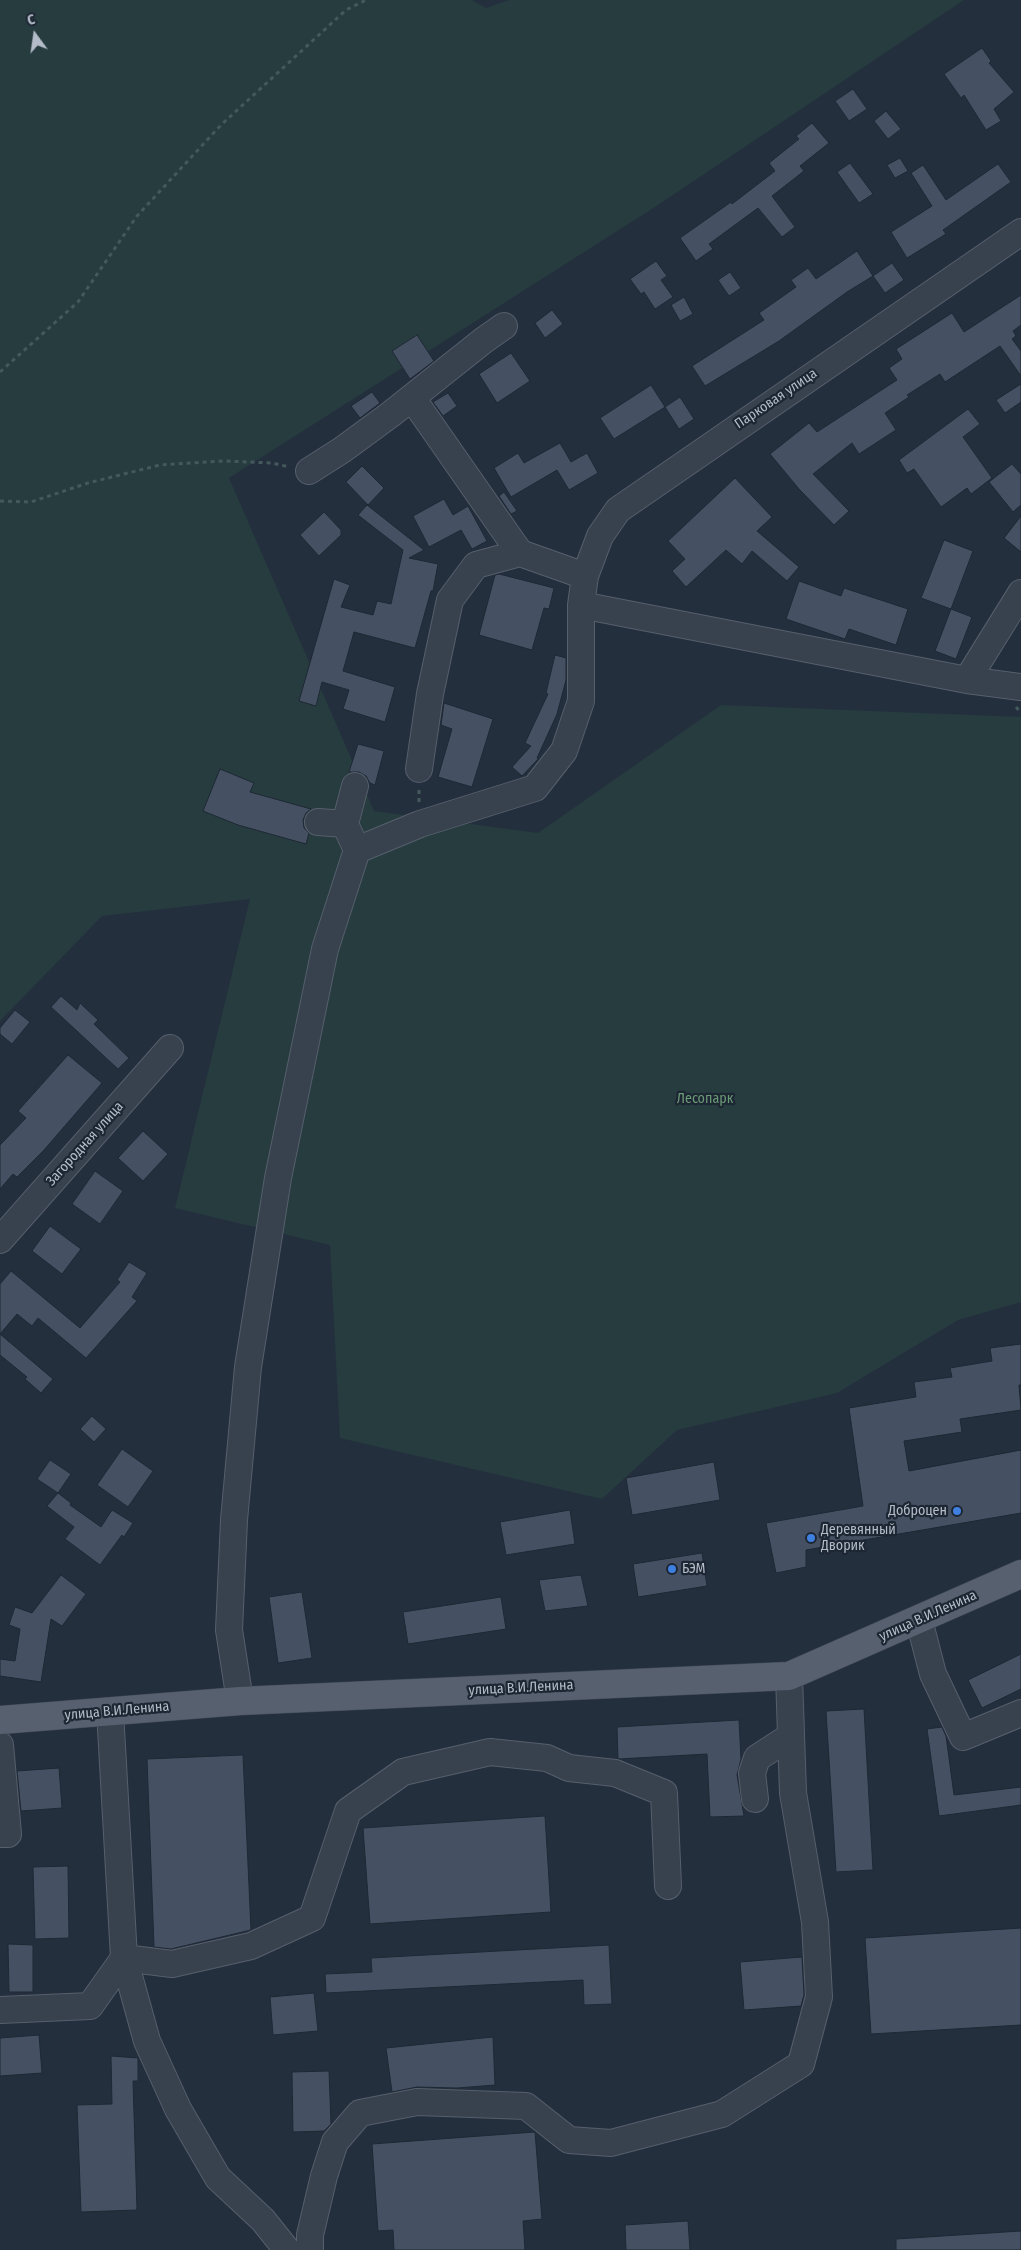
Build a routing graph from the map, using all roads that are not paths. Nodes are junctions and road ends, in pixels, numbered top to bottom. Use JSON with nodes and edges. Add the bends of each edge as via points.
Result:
{"nodes":[{"id":1,"x":1021,"y":232,"type":"edge"},
{"id":2,"x":504,"y":326,"type":"dead end"},
{"id":3,"x":412,"y":398,"type":"junction"},
{"id":4,"x":309,"y":471,"type":"road end"},
{"id":5,"x":520,"y":553,"type":"junction"},
{"id":6,"x":585,"y":576,"type":"junction"},
{"id":7,"x":1021,"y":593,"type":"edge"},
{"id":8,"x":581,"y":605,"type":"junction"},
{"id":9,"x":967,"y":680,"type":"junction"},
{"id":10,"x":1021,"y":687,"type":"edge"},
{"id":11,"x":419,"y":769,"type":"road end"},
{"id":12,"x":355,"y":786,"type":"dead end"},
{"id":13,"x":318,"y":822,"type":"dead end"},
{"id":14,"x":345,"y":824,"type":"junction"},
{"id":15,"x":357,"y":850,"type":"junction"},
{"id":16,"x":170,"y":1048,"type":"dead end"},
{"id":17,"x":0,"y":1240,"type":"edge"},
{"id":18,"x":1021,"y":1574,"type":"edge"},
{"id":19,"x":919,"y":1620,"type":"junction"},
{"id":20,"x":788,"y":1676,"type":"junction"},
{"id":21,"x":240,"y":1700,"type":"junction"},
{"id":22,"x":110,"y":1711,"type":"junction"},
{"id":23,"x":1021,"y":1713,"type":"edge"},
{"id":24,"x":0,"y":1720,"type":"edge"},
{"id":25,"x":791,"y":1736,"type":"junction"},
{"id":26,"x":0,"y":1745,"type":"edge"},
{"id":27,"x":755,"y":1799,"type":"dead end"},
{"id":28,"x":0,"y":1834,"type":"edge"},
{"id":29,"x":668,"y":1886,"type":"dead end"},
{"id":30,"x":124,"y":1958,"type":"junction"},
{"id":31,"x":0,"y":2010,"type":"edge"},
{"id":32,"x":287,"y":2250,"type":"edge"},
{"id":33,"x":310,"y":2250,"type":"edge"}],
"edges":[{"from":1,"to":6,"type":"street","name":"Парковая улица","via":[[618,510],[600,536]]},
{"from":2,"to":3,"type":"street"},
{"from":3,"to":4,"type":"street"},
{"from":3,"to":5,"type":"street"},
{"from":5,"to":6,"type":"street"},
{"from":5,"to":11,"type":"street","via":[[476,565],[450,600],[430,694]]},
{"from":6,"to":8,"type":"street","name":"Парковая улица"},
{"from":7,"to":9,"type":"street"},
{"from":8,"to":9,"type":"street"},
{"from":8,"to":15,"type":"street","name":"Парковая улица","via":[[581,701],[564,751],[535,788],[420,824]]},
{"from":9,"to":10,"type":"street"},
{"from":12,"to":14,"type":"street"},
{"from":13,"to":14,"type":"street"},
{"from":14,"to":15,"type":"street"},
{"from":15,"to":21,"type":"street","via":[[325,948],[278,1178],[248,1366],[234,1520],[229,1630]]},
{"from":16,"to":17,"type":"street","name":"Загородная улица"},
{"from":18,"to":19,"type":"main road","name":"улица В.И.Ленина"},
{"from":19,"to":20,"type":"main road","name":"улица В.И.Ленина"},
{"from":19,"to":23,"type":"street","via":[[933,1674],[963,1737]]},
{"from":20,"to":21,"type":"main road","name":"улица В.И.Ленина"},
{"from":20,"to":25,"type":"street"},
{"from":21,"to":22,"type":"main road","name":"улица В.И.Ленина"},
{"from":22,"to":24,"type":"main road","name":"улица В.И.Ленина"},
{"from":22,"to":30,"type":"street"},
{"from":25,"to":27,"type":"street","via":[[757,1758],[752,1773]]},
{"from":25,"to":33,"type":"street","via":[[793,1793],[815,1922],[819,1997],[801,2064],[722,2114],[611,2143],[568,2140],[526,2106],[417,2102],[360,2113],[335,2142],[310,2235]]},
{"from":26,"to":28,"type":"street","via":[[8,1834]]},
{"from":29,"to":30,"type":"street","via":[[664,1793],[616,1773],[569,1768],[547,1758],[490,1752],[403,1772],[348,1811],[312,1918],[251,1946],[172,1964]]},
{"from":30,"to":31,"type":"street","via":[[90,2006]]},
{"from":30,"to":32,"type":"street","via":[[147,2041],[178,2109],[218,2178],[263,2220]]}]}
